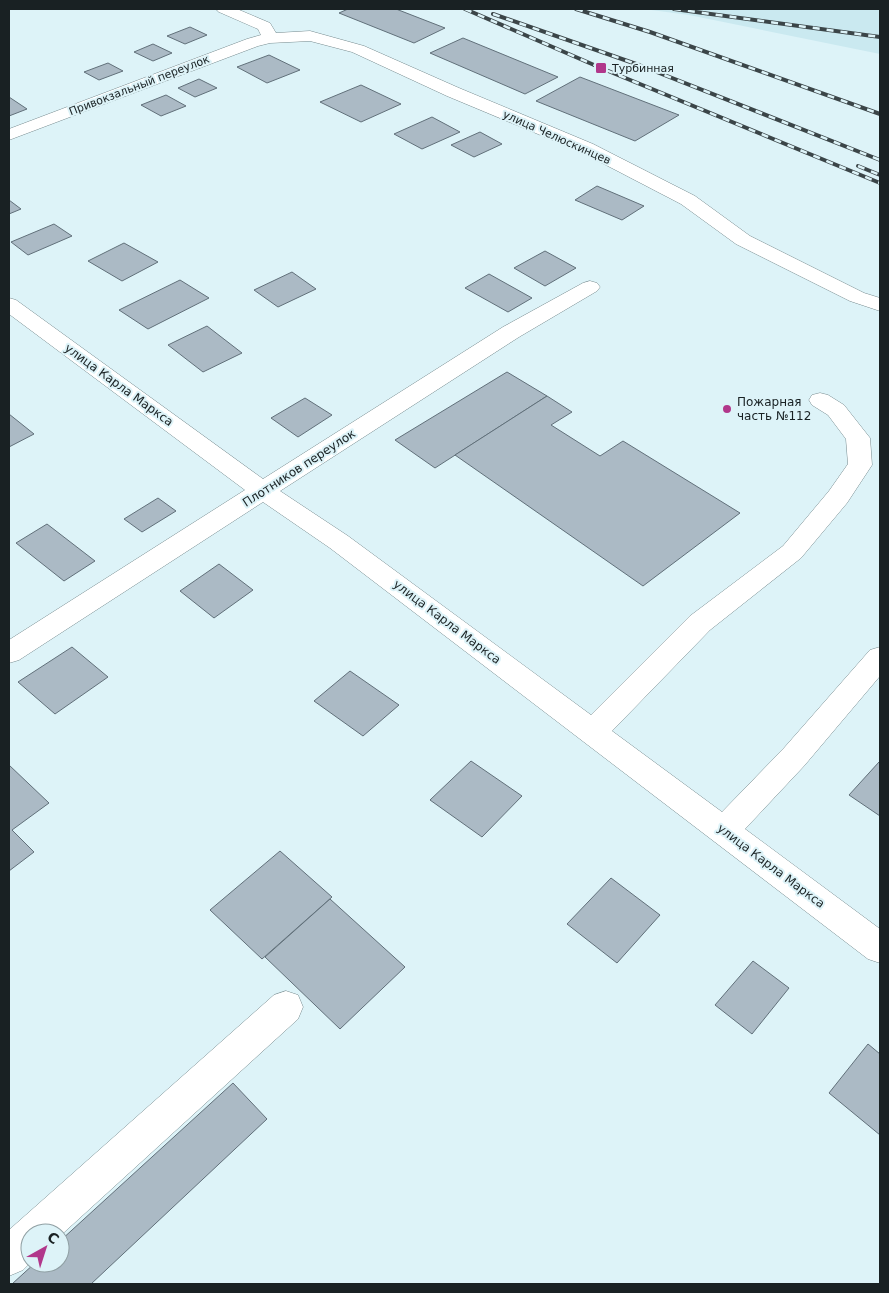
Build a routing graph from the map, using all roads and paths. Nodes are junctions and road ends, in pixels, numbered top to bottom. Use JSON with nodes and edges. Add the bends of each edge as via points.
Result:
{"nodes":[{"id":1,"x":224,"y":9,"type":"edge"},
{"id":2,"x":270,"y":38,"type":"junction"},
{"id":3,"x":9,"y":134,"type":"edge"},
{"id":4,"x":590,"y":287,"type":"dead end"},
{"id":5,"x":9,"y":304,"type":"edge"},
{"id":6,"x":880,"y":305,"type":"edge"},
{"id":7,"x":820,"y":400,"type":"dead end"},
{"id":8,"x":264,"y":491,"type":"junction"},
{"id":9,"x":9,"y":653,"type":"edge"},
{"id":10,"x":880,"y":657,"type":"edge"},
{"id":11,"x":594,"y":731,"type":"junction"},
{"id":12,"x":724,"y":831,"type":"junction"},
{"id":13,"x":880,"y":948,"type":"edge"},
{"id":14,"x":286,"y":1007,"type":"dead end"},
{"id":15,"x":45,"y":1223,"type":"edge"},
{"id":16,"x":20,"y":1246,"type":"edge"},
{"id":17,"x":9,"y":1256,"type":"edge"}],
"edges":[{"from":1,"to":2,"type":"street","via":[[265,26]]},
{"from":2,"to":3,"type":"street","name":"Привокзальный переулок"},
{"from":2,"to":6,"type":"street","name":"улица Челюскинцев","via":[[310,36],[358,49],[587,148],[688,200],[744,240]]},
{"from":4,"to":8,"type":"street","name":"Плотников переулок","via":[[511,332]]},
{"from":5,"to":8,"type":"street","name":"улица Карла Маркса"},
{"from":7,"to":11,"type":"street","via":[[836,410],[858,438],[860,465],[792,552],[700,623]]},
{"from":8,"to":9,"type":"street","name":"Плотников переулок"},
{"from":8,"to":11,"type":"street","name":"улица Карла Маркса","via":[[339,542]]},
{"from":10,"to":12,"type":"street","via":[[794,757]]},
{"from":11,"to":12,"type":"street","name":"улица Карла Маркса"},
{"from":12,"to":13,"type":"street","name":"улица Карла Маркса"},
{"from":14,"to":15,"type":"street"},
{"from":16,"to":17,"type":"street"}]}
